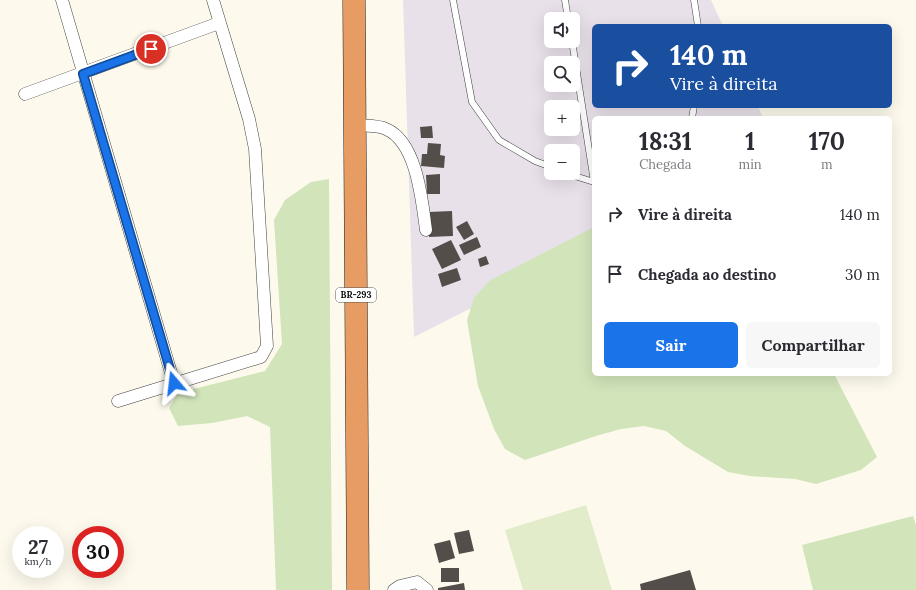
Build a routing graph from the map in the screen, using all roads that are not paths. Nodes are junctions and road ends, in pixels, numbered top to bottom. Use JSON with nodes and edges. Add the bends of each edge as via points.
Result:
{"nodes":[{"id":1,"x":62,"y":0,"type":"edge"},
{"id":2,"x":213,"y":0,"type":"edge"},
{"id":3,"x":354,"y":0,"type":"edge"},
{"id":4,"x":452,"y":0,"type":"edge"},
{"id":5,"x":565,"y":0,"type":"edge"},
{"id":6,"x":694,"y":0,"type":"edge"},
{"id":7,"x":567,"y":12,"type":"edge"},
{"id":8,"x":219,"y":23,"type":"junction"},
{"id":9,"x":698,"y":24,"type":"edge"},
{"id":10,"x":573,"y":48,"type":"edge"},
{"id":11,"x":83,"y":74,"type":"junction"},
{"id":12,"x":25,"y":94,"type":"dead end"},
{"id":13,"x":356,"y":125,"type":"junction"},
{"id":14,"x":544,"y":164,"type":"edge"},
{"id":15,"x":592,"y":169,"type":"edge"},
{"id":16,"x":580,"y":178,"type":"edge"},
{"id":17,"x":592,"y":181,"type":"edge"},
{"id":18,"x":426,"y":230,"type":"dead end"},
{"id":19,"x":174,"y":383,"type":"junction"},
{"id":20,"x":118,"y":401,"type":"dead end"},
{"id":21,"x":358,"y":590,"type":"edge"},
{"id":22,"x":394,"y":590,"type":"edge"},
{"id":23,"x":427,"y":590,"type":"edge"}],
"edges":[{"from":1,"to":11,"type":"street"},
{"from":2,"to":8,"type":"street"},
{"from":3,"to":13,"type":"highway","number":"BR-293"},
{"from":4,"to":14,"type":"lane","via":[[472,102],[499,140]]},
{"from":5,"to":7,"type":"lane"},
{"from":6,"to":9,"type":"lane"},
{"from":8,"to":11,"type":"street"},
{"from":8,"to":19,"type":"street","via":[[249,119],[255,149],[267,346],[261,357]]},
{"from":10,"to":15,"type":"lane"},
{"from":11,"to":12,"type":"street"},
{"from":11,"to":19,"type":"street"},
{"from":13,"to":18,"type":"street","via":[[385,128],[397,136],[416,173]]},
{"from":13,"to":21,"type":"highway","number":"BR-293"},
{"from":16,"to":17,"type":"lane"},
{"from":19,"to":20,"type":"street"},
{"from":22,"to":23,"type":"street","via":[[417,582]]}]}
